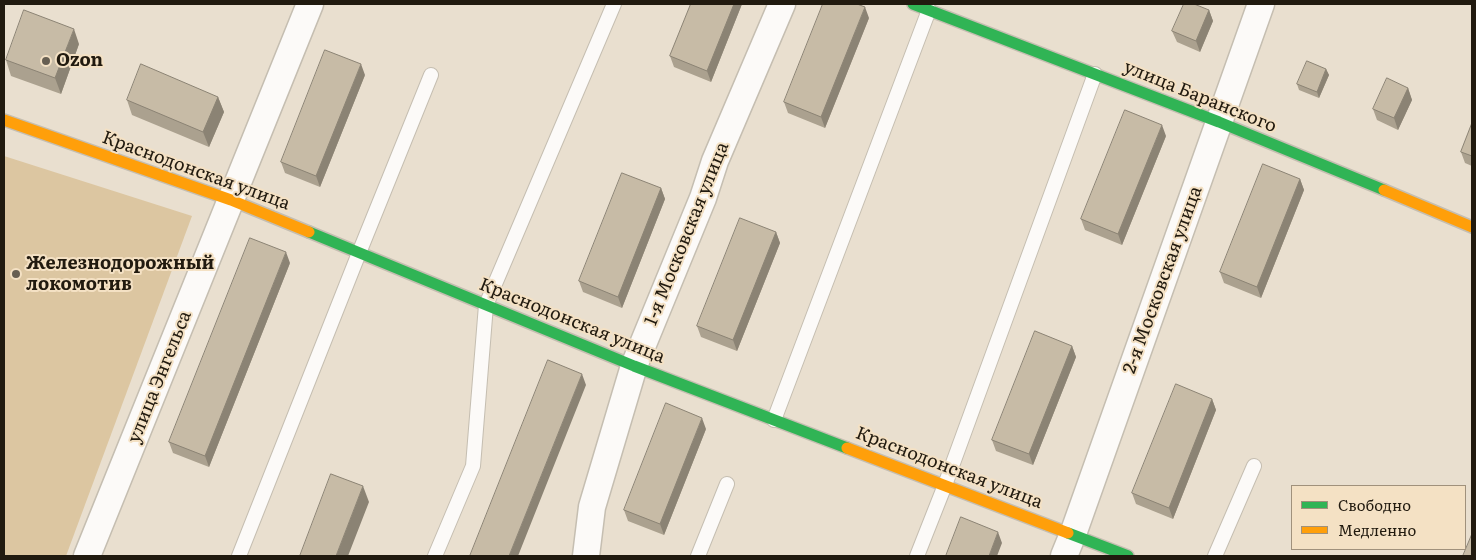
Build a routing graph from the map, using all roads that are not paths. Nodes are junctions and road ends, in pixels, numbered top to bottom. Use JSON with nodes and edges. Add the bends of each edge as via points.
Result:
{"nodes":[{"id":1,"x":310,"y":4,"type":"edge"},
{"id":2,"x":614,"y":4,"type":"edge"},
{"id":3,"x":782,"y":4,"type":"edge"},
{"id":4,"x":913,"y":4,"type":"edge"},
{"id":5,"x":1261,"y":4,"type":"edge"},
{"id":6,"x":929,"y":10,"type":"junction"},
{"id":7,"x":1094,"y":74,"type":"junction"},
{"id":8,"x":431,"y":75,"type":"dead end"},
{"id":9,"x":4,"y":120,"type":"edge"},
{"id":10,"x":1219,"y":122,"type":"junction"},
{"id":11,"x":231,"y":200,"type":"junction"},
{"id":12,"x":1472,"y":227,"type":"edge"},
{"id":13,"x":359,"y":253,"type":"junction"},
{"id":14,"x":486,"y":305,"type":"junction"},
{"id":15,"x":634,"y":366,"type":"junction"},
{"id":16,"x":774,"y":420,"type":"junction"},
{"id":17,"x":1254,"y":466,"type":"dead end"},
{"id":18,"x":727,"y":484,"type":"dead end"},
{"id":19,"x":945,"y":485,"type":"junction"},
{"id":20,"x":1068,"y":545,"type":"edge"},
{"id":21,"x":87,"y":556,"type":"edge"},
{"id":22,"x":239,"y":556,"type":"edge"},
{"id":23,"x":435,"y":556,"type":"edge"},
{"id":24,"x":586,"y":556,"type":"edge"},
{"id":25,"x":698,"y":556,"type":"edge"},
{"id":26,"x":917,"y":556,"type":"edge"},
{"id":27,"x":1128,"y":556,"type":"edge"},
{"id":28,"x":1215,"y":556,"type":"edge"}],
"edges":[{"from":1,"to":11,"type":"street","name":"улица Энгельса"},
{"from":2,"to":14,"type":"lane"},
{"from":3,"to":15,"type":"street","name":"1-я Московская улица","via":[[715,161]]},
{"from":4,"to":6,"type":"street","name":"улица Баранского"},
{"from":5,"to":10,"type":"street","name":"2-я Московская улица"},
{"from":6,"to":7,"type":"street","name":"улица Баранского"},
{"from":6,"to":16,"type":"lane"},
{"from":7,"to":10,"type":"street","name":"улица Баранского"},
{"from":7,"to":19,"type":"lane"},
{"from":8,"to":13,"type":"lane"},
{"from":9,"to":11,"type":"street","name":"Краснодонская улица"},
{"from":10,"to":12,"type":"street","name":"улица Баранского"},
{"from":10,"to":20,"type":"street","name":"2-я Московская улица"},
{"from":11,"to":13,"type":"street","name":"Краснодонская улица"},
{"from":11,"to":21,"type":"street","name":"улица Энгельса"},
{"from":13,"to":14,"type":"street","name":"Краснодонская улица"},
{"from":13,"to":22,"type":"lane"},
{"from":14,"to":15,"type":"street","name":"Краснодонская улица"},
{"from":14,"to":23,"type":"lane","via":[[473,466]]},
{"from":15,"to":16,"type":"street","name":"Краснодонская улица"},
{"from":15,"to":24,"type":"street","name":"1-я Московская улица","via":[[592,507]]},
{"from":16,"to":19,"type":"street","name":"Краснодонская улица"},
{"from":17,"to":28,"type":"lane"},
{"from":18,"to":25,"type":"lane"},
{"from":19,"to":20,"type":"street","name":"Краснодонская улица"},
{"from":19,"to":26,"type":"lane"},
{"from":20,"to":27,"type":"street","name":"Краснодонская улица"}]}
